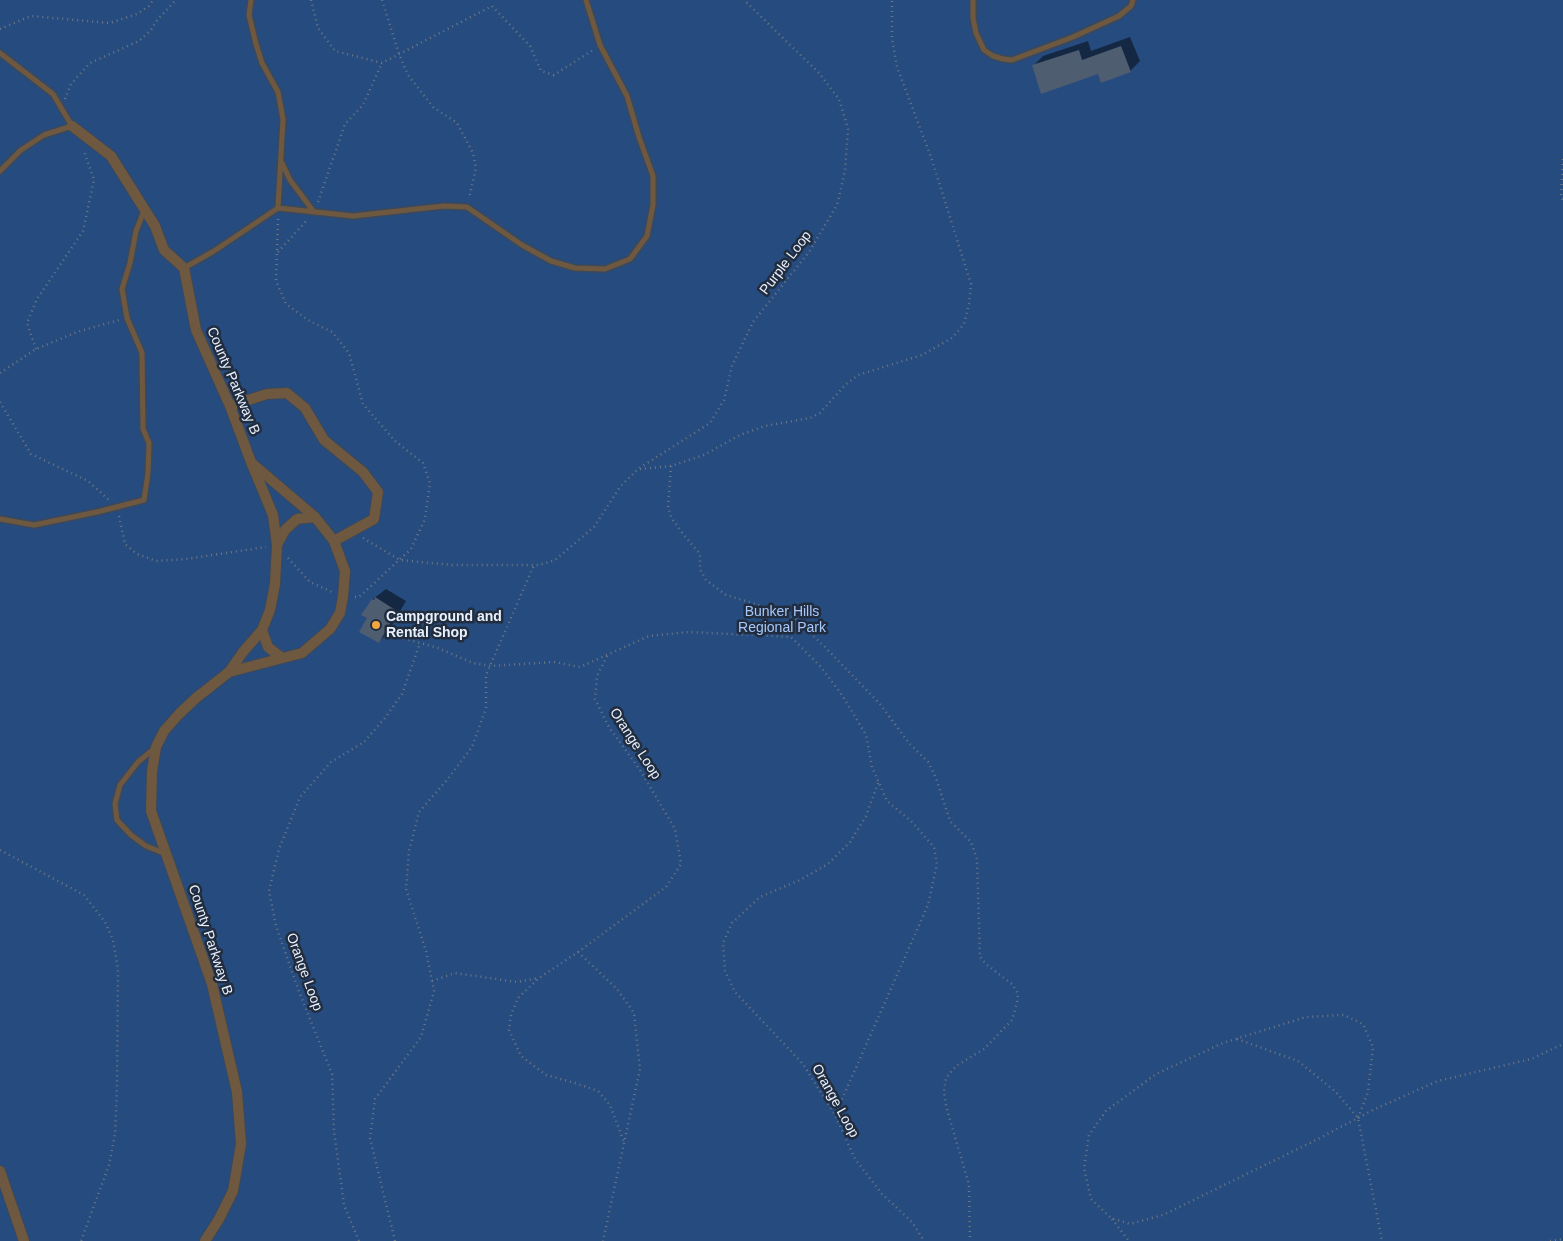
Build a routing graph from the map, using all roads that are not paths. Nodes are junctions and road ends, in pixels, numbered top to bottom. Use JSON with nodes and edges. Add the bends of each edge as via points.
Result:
{"nodes":[{"id":1,"x":251,"y":0,"type":"edge"},
{"id":2,"x":586,"y":0,"type":"edge"},
{"id":3,"x":973,"y":0,"type":"edge"},
{"id":4,"x":1133,"y":0,"type":"edge"},
{"id":5,"x":0,"y":53,"type":"edge"},
{"id":6,"x":72,"y":126,"type":"junction"},
{"id":7,"x":282,"y":162,"type":"junction"},
{"id":8,"x":0,"y":171,"type":"edge"},
{"id":9,"x":278,"y":208,"type":"junction"},
{"id":10,"x":144,"y":210,"type":"junction"},
{"id":11,"x":314,"y":212,"type":"junction"},
{"id":12,"x":184,"y":268,"type":"junction"},
{"id":13,"x":230,"y":406,"type":"junction"},
{"id":14,"x":251,"y":462,"type":"junction"},
{"id":15,"x":315,"y":517,"type":"junction"},
{"id":16,"x":0,"y":519,"type":"edge"},
{"id":17,"x":334,"y":541,"type":"junction"},
{"id":18,"x":276,"y":546,"type":"junction"},
{"id":19,"x":262,"y":630,"type":"junction"},
{"id":20,"x":282,"y":658,"type":"junction"},
{"id":21,"x":229,"y":672,"type":"junction"},
{"id":22,"x":156,"y":747,"type":"junction"},
{"id":23,"x":167,"y":854,"type":"junction"},
{"id":24,"x":0,"y":1171,"type":"edge"},
{"id":25,"x":24,"y":1241,"type":"edge"},
{"id":26,"x":205,"y":1241,"type":"edge"}],
"edges":[{"from":1,"to":7,"type":"lane","via":[[249,15],[256,44],[262,64],[278,92],[283,118]]},
{"from":2,"to":11,"type":"lane","via":[[600,45],[627,96],[653,176],[648,236],[630,259],[605,269],[575,268],[551,261],[467,207],[444,206],[354,216]]},
{"from":3,"to":4,"type":"lane","via":[[976,33],[984,50],[993,56],[1012,60],[1119,16]]},
{"from":5,"to":6,"type":"lane","via":[[53,94]]},
{"from":6,"to":8,"type":"lane","via":[[44,135],[20,150]]},
{"from":6,"to":10,"type":"street","via":[[111,156]]},
{"from":7,"to":9,"type":"lane"},
{"from":7,"to":11,"type":"lane","via":[[290,180]]},
{"from":9,"to":11,"type":"lane"},
{"from":9,"to":12,"type":"lane","via":[[214,252]]},
{"from":10,"to":12,"type":"street","via":[[155,226],[164,250]]},
{"from":10,"to":16,"type":"lane","via":[[122,288],[127,318],[142,353],[144,429],[149,443],[144,500],[34,525]]},
{"from":12,"to":13,"type":"street","name":"County Parkway B","via":[[196,330]]},
{"from":13,"to":14,"type":"street","name":"County Parkway B"},
{"from":13,"to":17,"type":"street","via":[[267,394],[287,393],[305,408],[324,440],[364,472],[378,492],[374,519]]},
{"from":14,"to":15,"type":"street","name":"County Parkway B"},
{"from":14,"to":18,"type":"street","name":"County Parkway B","via":[[273,515]]},
{"from":15,"to":17,"type":"street","name":"County Parkway B"},
{"from":15,"to":18,"type":"street","via":[[297,519],[285,530]]},
{"from":17,"to":20,"type":"street","name":"County Parkway B","via":[[345,571],[340,612],[330,630],[302,653]]},
{"from":18,"to":19,"type":"street","name":"County Parkway B","via":[[275,584]]},
{"from":19,"to":20,"type":"street","via":[[268,647]]},
{"from":19,"to":21,"type":"street","name":"County Parkway B"},
{"from":20,"to":21,"type":"street","name":"County Parkway B"},
{"from":21,"to":22,"type":"street","name":"County Parkway B","via":[[179,714],[164,731]]},
{"from":22,"to":23,"type":"street","name":"County Parkway B","via":[[151,811]]},
{"from":22,"to":23,"type":"lane","via":[[138,762],[120,785],[115,804],[117,820],[131,835],[146,846]]},
{"from":23,"to":26,"type":"street","name":"County Parkway B","via":[[212,984],[237,1092],[241,1144],[232,1191]]},
{"from":24,"to":25,"type":"street"}]}
